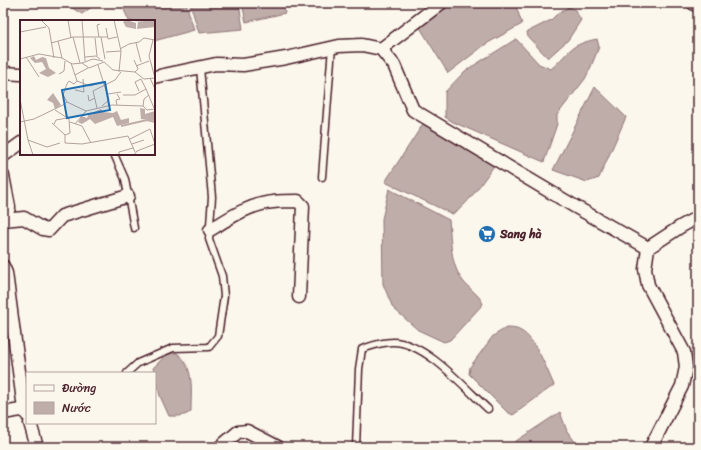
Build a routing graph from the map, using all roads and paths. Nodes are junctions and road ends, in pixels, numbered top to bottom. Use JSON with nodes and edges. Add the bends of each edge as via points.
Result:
{"nodes":[{"id":1,"x":441,"y":3,"type":"edge"},
{"id":2,"x":332,"y":47,"type":"junction"},
{"id":3,"x":381,"y":48,"type":"junction"},
{"id":4,"x":200,"y":68,"type":"junction"},
{"id":5,"x":3,"y":73,"type":"edge"},
{"id":6,"x":20,"y":74,"type":"edge"},
{"id":7,"x":155,"y":77,"type":"edge"},
{"id":8,"x":3,"y":141,"type":"edge"},
{"id":9,"x":20,"y":144,"type":"edge"},
{"id":10,"x":6,"y":154,"type":"edge"},
{"id":11,"x":114,"y":155,"type":"edge"},
{"id":12,"x":3,"y":176,"type":"edge"},
{"id":13,"x":322,"y":177,"type":"dead end"},
{"id":14,"x":128,"y":196,"type":"junction"},
{"id":15,"x":698,"y":217,"type":"edge"},
{"id":16,"x":3,"y":219,"type":"edge"},
{"id":17,"x":134,"y":228,"type":"dead end"},
{"id":18,"x":210,"y":230,"type":"junction"},
{"id":19,"x":648,"y":248,"type":"junction"},
{"id":20,"x":3,"y":266,"type":"edge"},
{"id":21,"x":299,"y":297,"type":"dead end"},
{"id":22,"x":128,"y":372,"type":"edge"},
{"id":23,"x":488,"y":409,"type":"dead end"},
{"id":24,"x":26,"y":411,"type":"edge"},
{"id":25,"x":3,"y":412,"type":"edge"},
{"id":26,"x":30,"y":424,"type":"edge"},
{"id":27,"x":37,"y":447,"type":"edge"},
{"id":28,"x":220,"y":447,"type":"edge"},
{"id":29,"x":278,"y":447,"type":"edge"},
{"id":30,"x":356,"y":447,"type":"edge"},
{"id":31,"x":650,"y":447,"type":"edge"}],
"edges":[{"from":1,"to":3,"type":"street"},
{"from":2,"to":3,"type":"street","via":[[362,45]]},
{"from":2,"to":4,"type":"street","via":[[243,65],[216,64]]},
{"from":2,"to":13,"type":"lane"},
{"from":3,"to":19,"type":"street","via":[[394,65],[413,110]]},
{"from":4,"to":7,"type":"street"},
{"from":4,"to":18,"type":"lane","via":[[212,198]]},
{"from":5,"to":6,"type":"street"},
{"from":8,"to":10,"type":"street"},
{"from":9,"to":10,"type":"street"},
{"from":11,"to":14,"type":"lane","via":[[125,179]]},
{"from":12,"to":16,"type":"street","via":[[9,207]]},
{"from":14,"to":16,"type":"street","via":[[62,216],[49,230],[24,218]]},
{"from":14,"to":17,"type":"lane"},
{"from":15,"to":19,"type":"street"},
{"from":18,"to":21,"type":"street","via":[[252,207],[272,202],[298,201],[303,206]]},
{"from":18,"to":22,"type":"lane","via":[[209,239],[222,276],[224,296],[218,336],[209,347],[173,348],[138,363]]},
{"from":19,"to":31,"type":"street","via":[[645,269],[648,284],[684,352],[686,367],[682,386]]},
{"from":20,"to":24,"type":"street"},
{"from":23,"to":30,"type":"lane","via":[[425,352],[407,344],[392,342],[362,349]]},
{"from":24,"to":25,"type":"street"},
{"from":26,"to":27,"type":"street"},
{"from":28,"to":29,"type":"street","via":[[238,432],[247,431]]}]}
